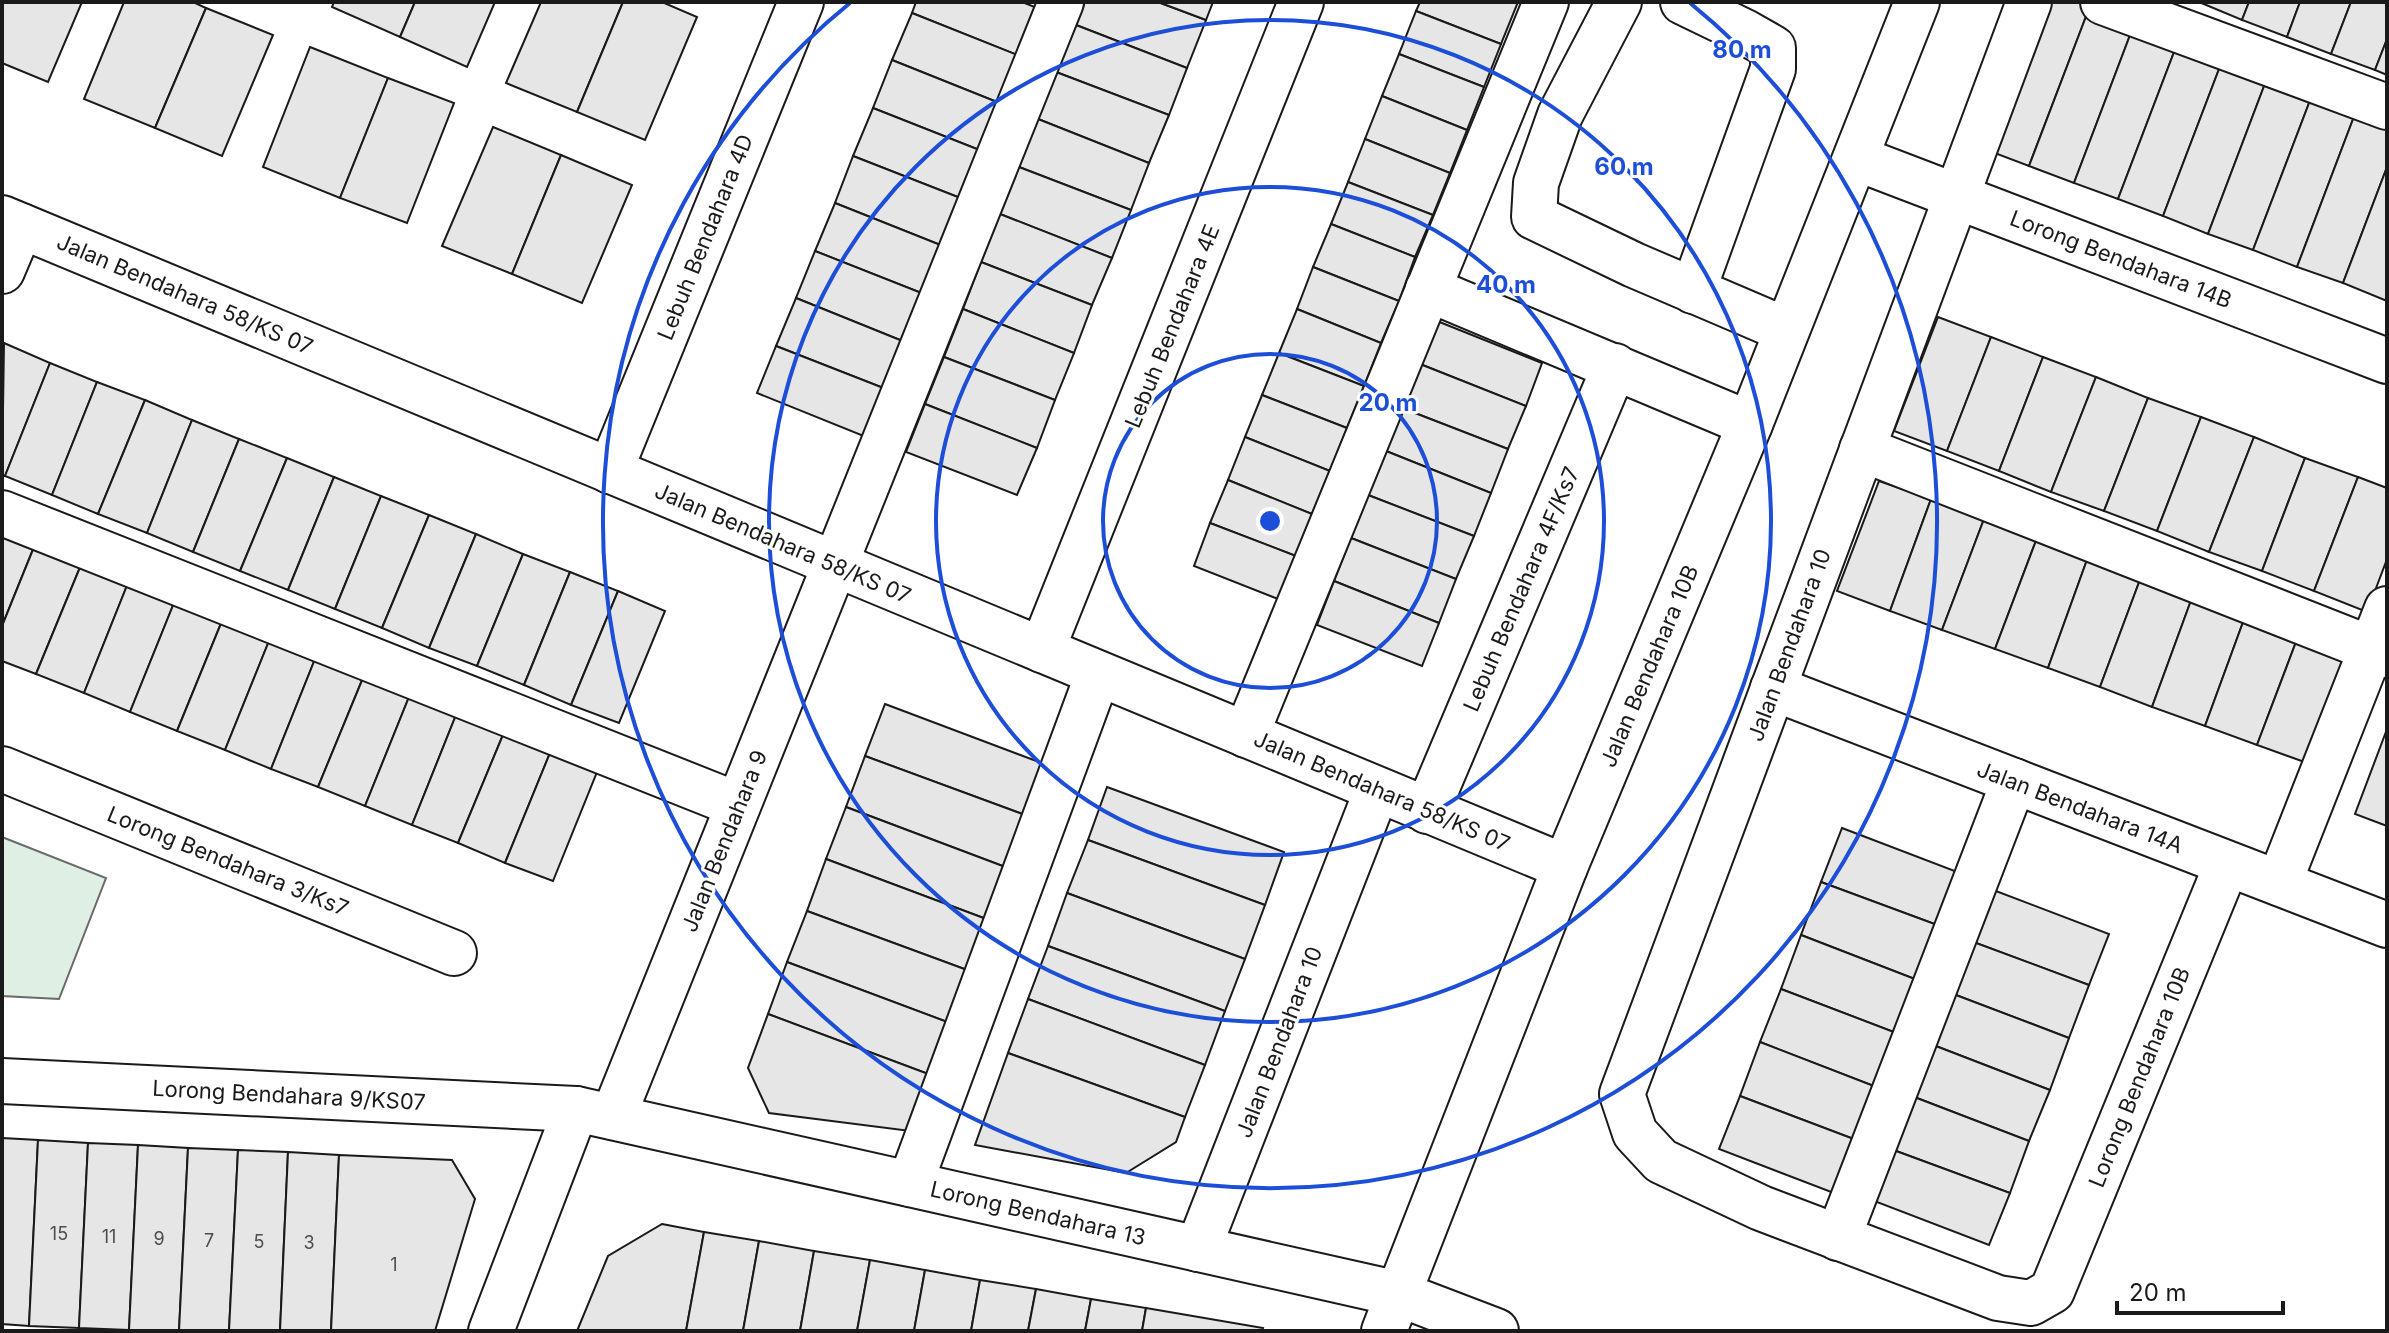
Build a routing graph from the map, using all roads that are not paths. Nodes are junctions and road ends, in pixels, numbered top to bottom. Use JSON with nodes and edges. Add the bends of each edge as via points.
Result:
{"nodes":[{"id":1,"x":801,"y":2,"type":"edge"},
{"id":2,"x":1061,"y":2,"type":"edge"},
{"id":3,"x":1301,"y":2,"type":"edge"},
{"id":4,"x":1546,"y":2,"type":"edge"},
{"id":5,"x":1619,"y":2,"type":"edge"},
{"id":6,"x":1683,"y":2,"type":"edge"},
{"id":7,"x":1917,"y":2,"type":"edge"},
{"id":8,"x":2029,"y":2,"type":"edge"},
{"id":9,"x":2103,"y":2,"type":"edge"},
{"id":10,"x":2387,"y":107,"type":"edge"},
{"id":11,"x":1856,"y":158,"type":"junction"},
{"id":12,"x":1957,"y":197,"type":"junction"},
{"id":13,"x":12,"y":222,"type":"edge"},
{"id":14,"x":2,"y":271,"type":"edge"},
{"id":15,"x":1428,"y":289,"type":"junction"},
{"id":16,"x":1693,"y":291,"type":"junction"},
{"id":17,"x":1786,"y":330,"type":"junction"},
{"id":18,"x":2387,"y":361,"type":"edge"},
{"id":19,"x":1615,"y":366,"type":"junction"},
{"id":20,"x":1750,"y":424,"type":"junction"},
{"id":21,"x":1862,"y":449,"type":"junction"},
{"id":22,"x":610,"y":471,"type":"junction"},
{"id":23,"x":2,"y":513,"type":"edge"},
{"id":24,"x":835,"y":565,"type":"junction"},
{"id":25,"x":2387,"y":609,"type":"edge"},
{"id":26,"x":1042,"y":650,"type":"junction"},
{"id":27,"x":2379,"y":652,"type":"edge"},
{"id":28,"x":1098,"y":674,"type":"junction"},
{"id":29,"x":1773,"y":688,"type":"junction"},
{"id":30,"x":1246,"y":735,"type":"junction"},
{"id":31,"x":2,"y":769,"type":"edge"},
{"id":32,"x":2014,"y":781,"type":"junction"},
{"id":33,"x":1377,"y":790,"type":"junction"},
{"id":34,"x":738,"y":805,"type":"junction"},
{"id":35,"x":1427,"y":811,"type":"junction"},
{"id":36,"x":2227,"y":864,"type":"junction"},
{"id":37,"x":1565,"y":867,"type":"junction"},
{"id":38,"x":2279,"y":883,"type":"junction"},
{"id":39,"x":2387,"y":925,"type":"edge"},
{"id":40,"x":454,"y":953,"type":"dead end"},
{"id":41,"x":2,"y":1081,"type":"edge"},
{"id":42,"x":594,"y":1113,"type":"junction"},
{"id":43,"x":910,"y":1184,"type":"junction"},
{"id":44,"x":1838,"y":1238,"type":"junction"},
{"id":45,"x":1198,"y":1249,"type":"junction"},
{"id":46,"x":1391,"y":1313,"type":"edge"},
{"id":47,"x":491,"y":1331,"type":"edge"},
{"id":48,"x":1496,"y":1331,"type":"edge"}],
"edges":[{"from":1,"to":22,"type":"street","name":"Lebuh Bendahara 4D"},
{"from":2,"to":24,"type":"street","name":"Jalan Bendahara 9"},
{"from":3,"to":26,"type":"street","name":"Lebuh Bendahara 4E"},
{"from":4,"to":15,"type":"street"},
{"from":5,"to":16,"type":"street","via":[[1560,115],[1536,183],[1534,217]]},
{"from":6,"to":16,"type":"street","via":[[1773,48],[1773,69]]},
{"from":7,"to":11,"type":"street","name":"Jalan Bendahara 10B"},
{"from":8,"to":12,"type":"street","name":"Jalan Bendahara 10"},
{"from":9,"to":10,"type":"street"},
{"from":11,"to":12,"type":"street","name":"Lorong Bendahara 14B"},
{"from":11,"to":17,"type":"street","name":"Jalan Bendahara 10B"},
{"from":12,"to":18,"type":"street","name":"Lorong Bendahara 14B"},
{"from":12,"to":21,"type":"street","name":"Jalan Bendahara 10"},
{"from":13,"to":14,"type":"street"},
{"from":13,"to":22,"type":"street","name":"Jalan Bendahara 58/KS 07"},
{"from":15,"to":19,"type":"street"},
{"from":15,"to":30,"type":"street"},
{"from":16,"to":17,"type":"street"},
{"from":17,"to":20,"type":"street","name":"Jalan Bendahara 10B"},
{"from":19,"to":20,"type":"street"},
{"from":19,"to":35,"type":"street","name":"Lebuh Bendahara 4F/Ks7"},
{"from":20,"to":37,"type":"street","name":"Jalan Bendahara 10B"},
{"from":21,"to":27,"type":"street"},
{"from":21,"to":29,"type":"street","name":"Jalan Bendahara 10"},
{"from":22,"to":24,"type":"street","name":"Jalan Bendahara 58/KS 07"},
{"from":23,"to":34,"type":"street"},
{"from":24,"to":26,"type":"street","name":"Jalan Bendahara 58/KS 07"},
{"from":24,"to":34,"type":"street","name":"Jalan Bendahara 9"},
{"from":25,"to":27,"type":"street"},
{"from":26,"to":28,"type":"street","name":"Jalan Bendahara 58/KS 07"},
{"from":27,"to":38,"type":"street"},
{"from":28,"to":30,"type":"street","name":"Jalan Bendahara 58/KS 07"},
{"from":28,"to":43,"type":"street"},
{"from":29,"to":32,"type":"street","name":"Jalan Bendahara 14A"},
{"from":29,"to":44,"type":"street","name":"Jalan Bendahara 10","via":[[1622,1094],[1635,1133],[1661,1161]]},
{"from":30,"to":33,"type":"street","name":"Jalan Bendahara 58/KS 07"},
{"from":31,"to":40,"type":"street","name":"Lorong Bendahara 3/Ks7"},
{"from":32,"to":36,"type":"street","name":"Jalan Bendahara 14A"},
{"from":32,"to":44,"type":"street"},
{"from":33,"to":35,"type":"street","name":"Jalan Bendahara 58/KS 07"},
{"from":33,"to":45,"type":"street","name":"Jalan Bendahara 10"},
{"from":34,"to":42,"type":"street","name":"Jalan Bendahara 9"},
{"from":35,"to":37,"type":"street","name":"Jalan Bendahara 58/KS 07"},
{"from":36,"to":38,"type":"street","name":"Jalan Bendahara 14A"},
{"from":36,"to":44,"type":"street","name":"Lorong Bendahara 10B","via":[[2052,1291],[2031,1303],[1998,1298]]},
{"from":37,"to":46,"type":"street","name":"Jalan Bendahara 10B"},
{"from":38,"to":39,"type":"street","name":"Jalan Bendahara 14A"},
{"from":41,"to":42,"type":"street","name":"Lorong Bendahara 9/KS07"},
{"from":42,"to":43,"type":"street","name":"Lorong Bendahara 13"},
{"from":42,"to":47,"type":"street","name":"Jalan Bendahara 9"},
{"from":43,"to":45,"type":"street","name":"Lorong Bendahara 13"},
{"from":45,"to":46,"type":"street","name":"Lorong Bendahara 13"},
{"from":46,"to":48,"type":"street","name":"Lorong Bendahara 13"}]}
